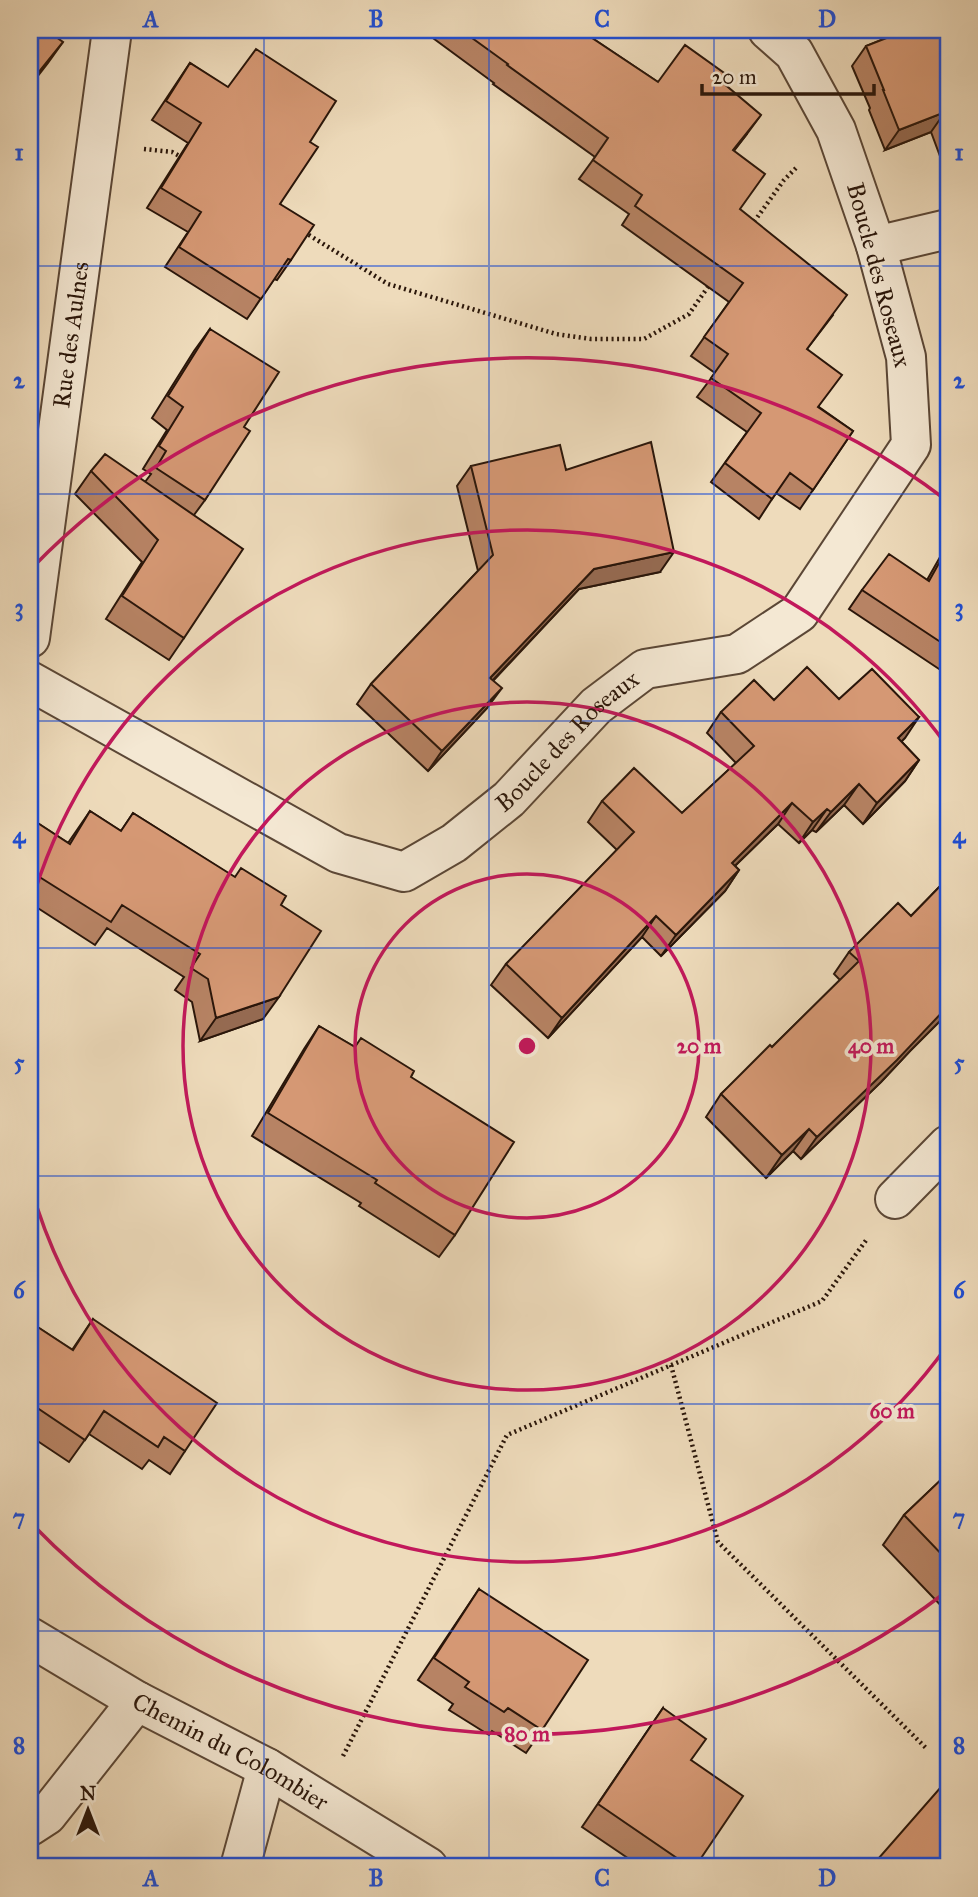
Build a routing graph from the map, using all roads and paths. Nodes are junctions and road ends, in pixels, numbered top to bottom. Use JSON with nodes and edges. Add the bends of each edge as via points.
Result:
{"nodes":[{"id":1,"x":112,"y":30,"type":"edge"},
{"id":2,"x":768,"y":30,"type":"edge"},
{"id":3,"x":836,"y":130,"type":"junction"},
{"id":4,"x":97,"y":144,"type":"junction"},
{"id":5,"x":184,"y":159,"type":"edge"},
{"id":6,"x":297,"y":229,"type":"edge"},
{"id":7,"x":948,"y":229,"type":"edge"},
{"id":8,"x":744,"y":236,"type":"edge"},
{"id":9,"x":876,"y":246,"type":"junction"},
{"id":10,"x":712,"y":280,"type":"edge"},
{"id":11,"x":30,"y":638,"type":"edge"},
{"id":12,"x":30,"y":681,"type":"edge"},
{"id":13,"x":948,"y":1146,"type":"edge"},
{"id":14,"x":895,"y":1199,"type":"joint"},
{"id":15,"x":671,"y":1366,"type":"junction"},
{"id":16,"x":30,"y":1637,"type":"edge"},
{"id":17,"x":137,"y":1701,"type":"junction"},
{"id":18,"x":926,"y":1748,"type":"dead end"},
{"id":19,"x":267,"y":1768,"type":"junction"},
{"id":20,"x":321,"y":1800,"type":"junction"},
{"id":21,"x":30,"y":1826,"type":"edge"},
{"id":22,"x":240,"y":1867,"type":"edge"},
{"id":23,"x":428,"y":1867,"type":"edge"}],
"edges":[{"from":1,"to":4,"type":"street","name":"Rue des Aulnes"},
{"from":2,"to":3,"type":"street","name":"Boucle des Roseaux","via":[[794,52]]},
{"from":3,"to":8,"type":"path","via":[[784,180]]},
{"from":3,"to":9,"type":"street","name":"Boucle des Roseaux"},
{"from":4,"to":5,"type":"path","via":[[172,152]]},
{"from":4,"to":11,"type":"street","name":"Rue des Aulnes"},
{"from":6,"to":10,"type":"path","via":[[388,284],[555,334],[590,339],[644,339],[689,314]]},
{"from":7,"to":9,"type":"street"},
{"from":9,"to":12,"type":"street","name":"Boucle des Roseaux","via":[[906,357],[911,445],[799,613],[737,654],[645,669],[596,706],[509,799],[454,843],[404,872],[338,853]]},
{"from":13,"to":14,"type":"street"},
{"from":14,"to":15,"type":"path","via":[[822,1301]]},
{"from":15,"to":18,"type":"path","via":[[718,1542]]},
{"from":15,"to":20,"type":"path","via":[[507,1435]]},
{"from":16,"to":17,"type":"street"},
{"from":17,"to":19,"type":"street","name":"Chemin du Colombier"},
{"from":17,"to":21,"type":"street","name":"Chemin du Colombier","via":[[47,1815]]},
{"from":19,"to":20,"type":"street","name":"Chemin du Colombier"},
{"from":19,"to":22,"type":"street"},
{"from":20,"to":23,"type":"street","name":"Chemin du Colombier"}]}
